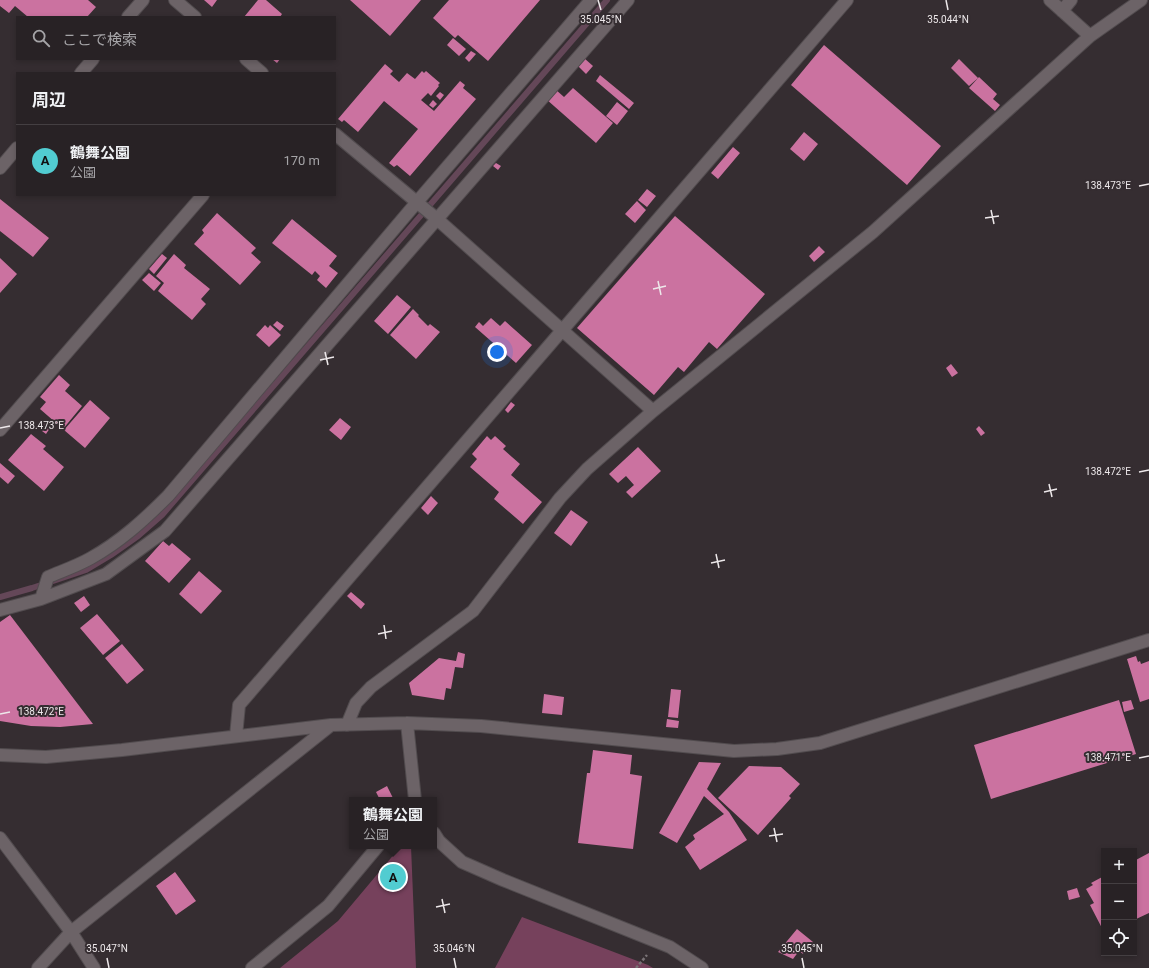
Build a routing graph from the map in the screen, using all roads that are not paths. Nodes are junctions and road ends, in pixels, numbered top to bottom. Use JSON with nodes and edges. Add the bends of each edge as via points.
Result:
{"nodes":[{"id":1,"x":143,"y":0,"type":"edge"},
{"id":2,"x":175,"y":0,"type":"edge"},
{"id":3,"x":591,"y":0,"type":"edge"},
{"id":4,"x":628,"y":0,"type":"edge"},
{"id":5,"x":847,"y":0,"type":"edge"},
{"id":6,"x":1050,"y":0,"type":"edge"},
{"id":7,"x":1071,"y":0,"type":"edge"},
{"id":8,"x":1141,"y":0,"type":"edge"},
{"id":9,"x":1062,"y":11,"type":"junction"},
{"id":10,"x":129,"y":16,"type":"edge"},
{"id":11,"x":194,"y":16,"type":"edge"},
{"id":12,"x":1090,"y":36,"type":"junction"},
{"id":13,"x":91,"y":60,"type":"edge"},
{"id":14,"x":247,"y":60,"type":"edge"},
{"id":15,"x":82,"y":72,"type":"edge"},
{"id":16,"x":261,"y":72,"type":"edge"},
{"id":17,"x":336,"y":135,"type":"edge"},
{"id":18,"x":16,"y":149,"type":"edge"},
{"id":19,"x":0,"y":168,"type":"edge"},
{"id":20,"x":202,"y":196,"type":"edge"},
{"id":21,"x":417,"y":202,"type":"junction"},
{"id":22,"x":437,"y":219,"type":"junction"},
{"id":23,"x":562,"y":329,"type":"junction"},
{"id":24,"x":654,"y":411,"type":"junction"},
{"id":25,"x":0,"y":430,"type":"edge"},
{"id":26,"x":41,"y":599,"type":"junction"},
{"id":27,"x":0,"y":610,"type":"edge"},
{"id":28,"x":1149,"y":640,"type":"edge"},
{"id":29,"x":407,"y":724,"type":"junction"},
{"id":30,"x":331,"y":725,"type":"junction"},
{"id":31,"x":347,"y":725,"type":"junction"},
{"id":32,"x":236,"y":736,"type":"junction"},
{"id":33,"x":0,"y":755,"type":"edge"},
{"id":34,"x":415,"y":797,"type":"edge"},
{"id":35,"x":0,"y":838,"type":"edge"},
{"id":36,"x":437,"y":838,"type":"edge"},
{"id":37,"x":376,"y":849,"type":"edge"},
{"id":38,"x":71,"y":932,"type":"junction"},
{"id":39,"x":38,"y":968,"type":"edge"},
{"id":40,"x":94,"y":968,"type":"edge"},
{"id":41,"x":252,"y":968,"type":"edge"},
{"id":42,"x":702,"y":968,"type":"edge"}],
"edges":[{"from":1,"to":10,"type":"street"},
{"from":2,"to":11,"type":"street"},
{"from":3,"to":21,"type":"street"},
{"from":4,"to":22,"type":"street"},
{"from":5,"to":23,"type":"street"},
{"from":6,"to":9,"type":"street"},
{"from":7,"to":9,"type":"street"},
{"from":8,"to":12,"type":"street"},
{"from":9,"to":12,"type":"street"},
{"from":12,"to":24,"type":"street","via":[[873,232]]},
{"from":13,"to":15,"type":"street"},
{"from":14,"to":16,"type":"street"},
{"from":17,"to":21,"type":"street"},
{"from":18,"to":19,"type":"street"},
{"from":20,"to":25,"type":"street"},
{"from":21,"to":22,"type":"street"},
{"from":21,"to":26,"type":"street","via":[[168,496],[125,536],[90,559],[48,577]]},
{"from":22,"to":23,"type":"street"},
{"from":22,"to":26,"type":"street","via":[[165,531],[106,574]]},
{"from":23,"to":24,"type":"street"},
{"from":23,"to":32,"type":"street","via":[[240,705]]},
{"from":24,"to":31,"type":"street","via":[[587,469],[560,498],[473,611],[371,687],[356,703]]},
{"from":26,"to":27,"type":"street"},
{"from":28,"to":29,"type":"street","via":[[820,744],[776,749],[734,751],[481,726]]},
{"from":29,"to":31,"type":"street"},
{"from":29,"to":34,"type":"street"},
{"from":30,"to":31,"type":"street"},
{"from":30,"to":32,"type":"street"},
{"from":30,"to":38,"type":"street"},
{"from":32,"to":33,"type":"street","via":[[46,757]]},
{"from":35,"to":38,"type":"street"},
{"from":36,"to":42,"type":"street","via":[[462,862],[670,948]]},
{"from":37,"to":41,"type":"street","via":[[328,906]]},
{"from":38,"to":39,"type":"street"},
{"from":38,"to":40,"type":"street"}]}
